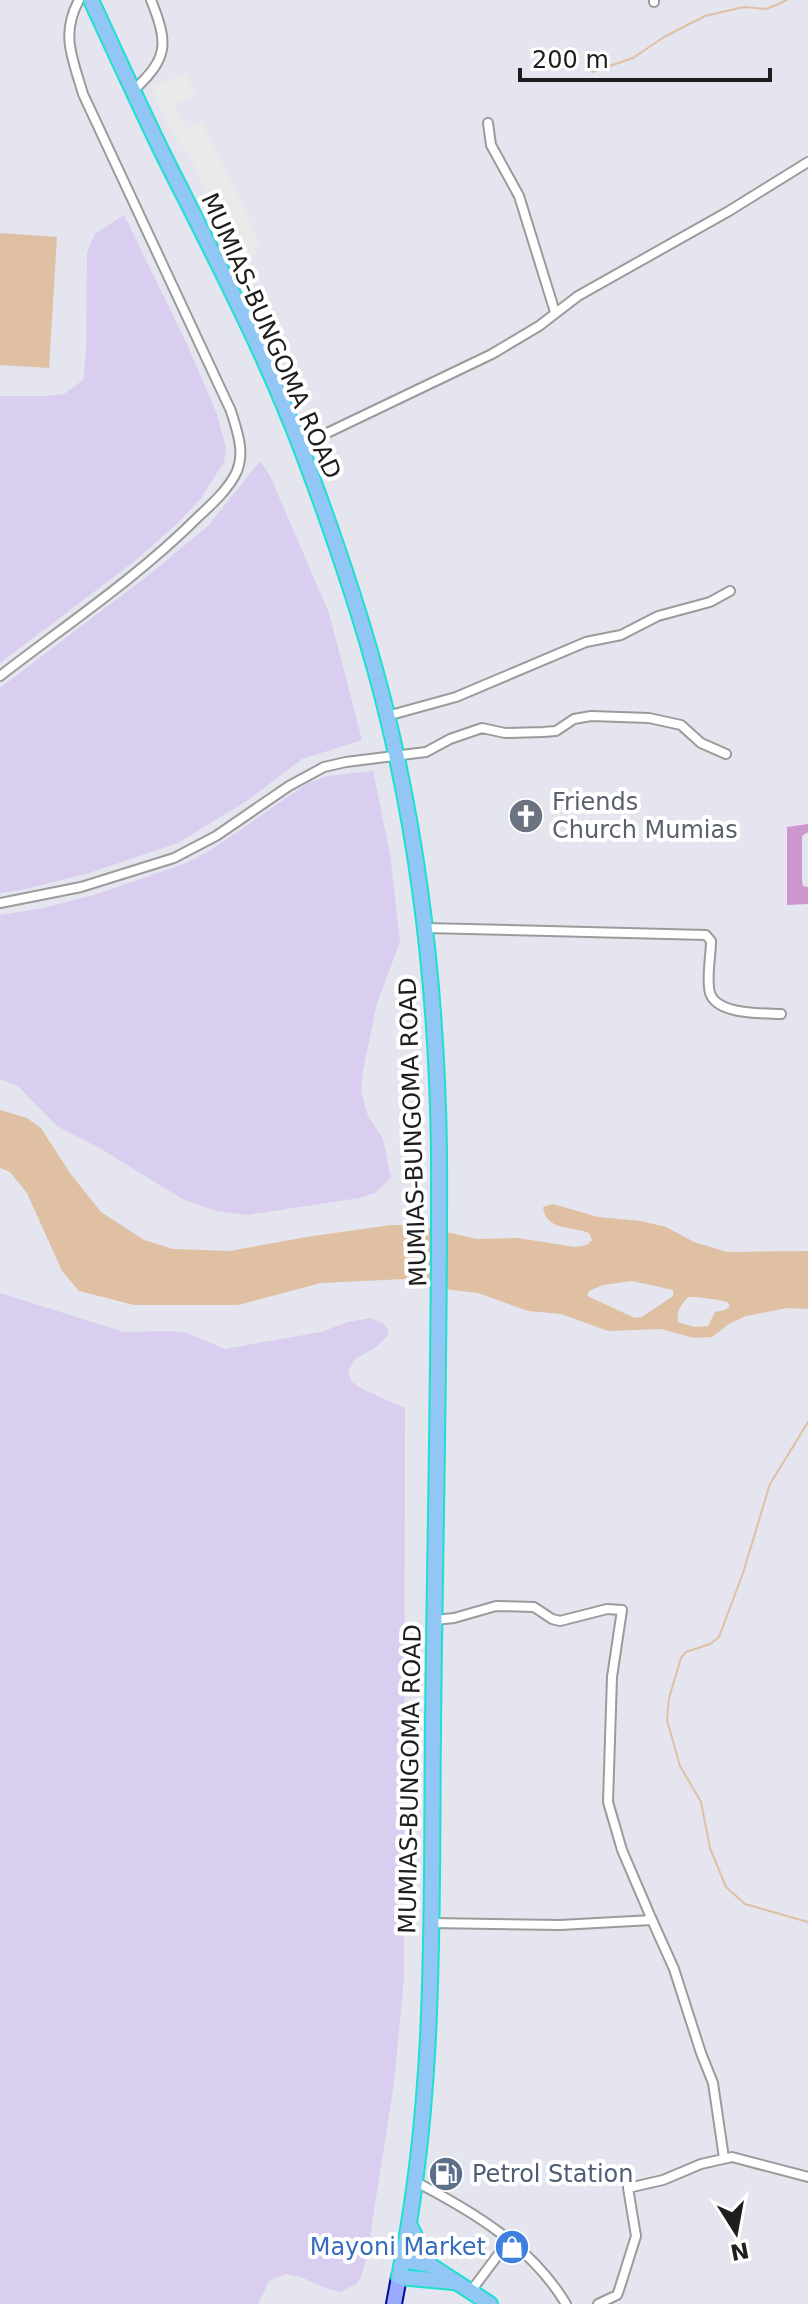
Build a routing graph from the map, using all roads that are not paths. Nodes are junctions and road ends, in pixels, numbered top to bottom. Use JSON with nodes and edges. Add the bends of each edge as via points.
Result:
{"nodes":[{"id":1,"x":79,"y":0,"type":"edge"},
{"id":2,"x":91,"y":0,"type":"edge"},
{"id":3,"x":151,"y":0,"type":"edge"},
{"id":4,"x":133,"y":91,"type":"junction"},
{"id":5,"x":488,"y":123,"type":"dead end"},
{"id":6,"x":808,"y":162,"type":"edge"},
{"id":7,"x":555,"y":312,"type":"junction"},
{"id":8,"x":300,"y":446,"type":"junction"},
{"id":9,"x":730,"y":591,"type":"dead end"},
{"id":10,"x":0,"y":676,"type":"edge"},
{"id":11,"x":387,"y":716,"type":"junction"},
{"id":12,"x":726,"y":754,"type":"dead end"},
{"id":13,"x":396,"y":756,"type":"junction"},
{"id":14,"x":0,"y":903,"type":"edge"},
{"id":15,"x":425,"y":928,"type":"junction"},
{"id":16,"x":781,"y":1014,"type":"dead end"},
{"id":17,"x":434,"y":1620,"type":"junction"},
{"id":18,"x":652,"y":1920,"type":"junction"},
{"id":19,"x":431,"y":1923,"type":"junction"},
{"id":20,"x":724,"y":2158,"type":"junction"},
{"id":21,"x":808,"y":2177,"type":"edge"},
{"id":22,"x":416,"y":2182,"type":"junction"},
{"id":23,"x":410,"y":2225,"type":"junction"},
{"id":24,"x":510,"y":2239,"type":"junction"},
{"id":25,"x":403,"y":2260,"type":"junction"},
{"id":26,"x":430,"y":2265,"type":"junction"},
{"id":27,"x":399,"y":2277,"type":"junction"},
{"id":28,"x":453,"y":2282,"type":"junction"},
{"id":29,"x":481,"y":2300,"type":"edge"},
{"id":30,"x":394,"y":2304,"type":"edge"},
{"id":31,"x":566,"y":2304,"type":"edge"},
{"id":32,"x":598,"y":2304,"type":"edge"}],
"edges":[{"from":1,"to":10,"type":"street","via":[[68,32],[83,94],[231,411],[240,459],[224,490],[186,530]]},
{"from":2,"to":4,"type":"highway","name":"MUMIAS-BUNGOMA ROAD"},
{"from":3,"to":4,"type":"street","via":[[162,54],[156,69]]},
{"from":4,"to":8,"type":"highway","name":"MUMIAS-BUNGOMA ROAD"},
{"from":5,"to":7,"type":"street","via":[[491,145],[519,196]]},
{"from":6,"to":7,"type":"street"},
{"from":7,"to":8,"type":"street","via":[[492,354]]},
{"from":8,"to":11,"type":"highway","name":"MUMIAS-BUNGOMA ROAD","via":[[358,611]]},
{"from":9,"to":11,"type":"street","via":[[621,635],[580,644],[456,697]]},
{"from":11,"to":13,"type":"highway","name":"MUMIAS-BUNGOMA ROAD"},
{"from":12,"to":13,"type":"street","via":[[670,721],[603,716],[574,719],[552,732],[482,728],[434,750]]},
{"from":13,"to":14,"type":"street","via":[[346,762],[309,774],[174,858],[81,887]]},
{"from":13,"to":15,"type":"highway","name":"MUMIAS-BUNGOMA ROAD"},
{"from":15,"to":16,"type":"street","via":[[706,935],[711,941],[711,995],[717,1004]]},
{"from":15,"to":17,"type":"highway","name":"MUMIAS-BUNGOMA ROAD","via":[[436,1032],[439,1213]]},
{"from":17,"to":18,"type":"street","via":[[496,1606],[534,1607],[560,1621],[622,1610],[612,1677],[608,1799],[622,1850]]},
{"from":17,"to":19,"type":"highway","name":"MUMIAS-BUNGOMA ROAD"},
{"from":18,"to":19,"type":"street"},
{"from":18,"to":20,"type":"street","via":[[713,2083]]},
{"from":19,"to":22,"type":"highway","name":"MUMIAS-BUNGOMA ROAD","via":[[426,2081]]},
{"from":20,"to":21,"type":"street","via":[[745,2158]]},
{"from":20,"to":32,"type":"street","via":[[628,2188],[635,2242],[617,2295]]},
{"from":22,"to":23,"type":"highway","name":"MUMIAS-BUNGOMA ROAD"},
{"from":22,"to":24,"type":"street"},
{"from":23,"to":25,"type":"highway","name":"MUMIAS-BUNGOMA ROAD"},
{"from":23,"to":26,"type":"highway"},
{"from":24,"to":29,"type":"street"},
{"from":24,"to":31,"type":"street","via":[[546,2274]]},
{"from":25,"to":26,"type":"highway"},
{"from":25,"to":27,"type":"highway","name":"MUMIAS-BUNGOMA ROAD"},
{"from":26,"to":28,"type":"highway"},
{"from":27,"to":28,"type":"highway"},
{"from":27,"to":30,"type":"main road"},
{"from":28,"to":29,"type":"highway"}]}
